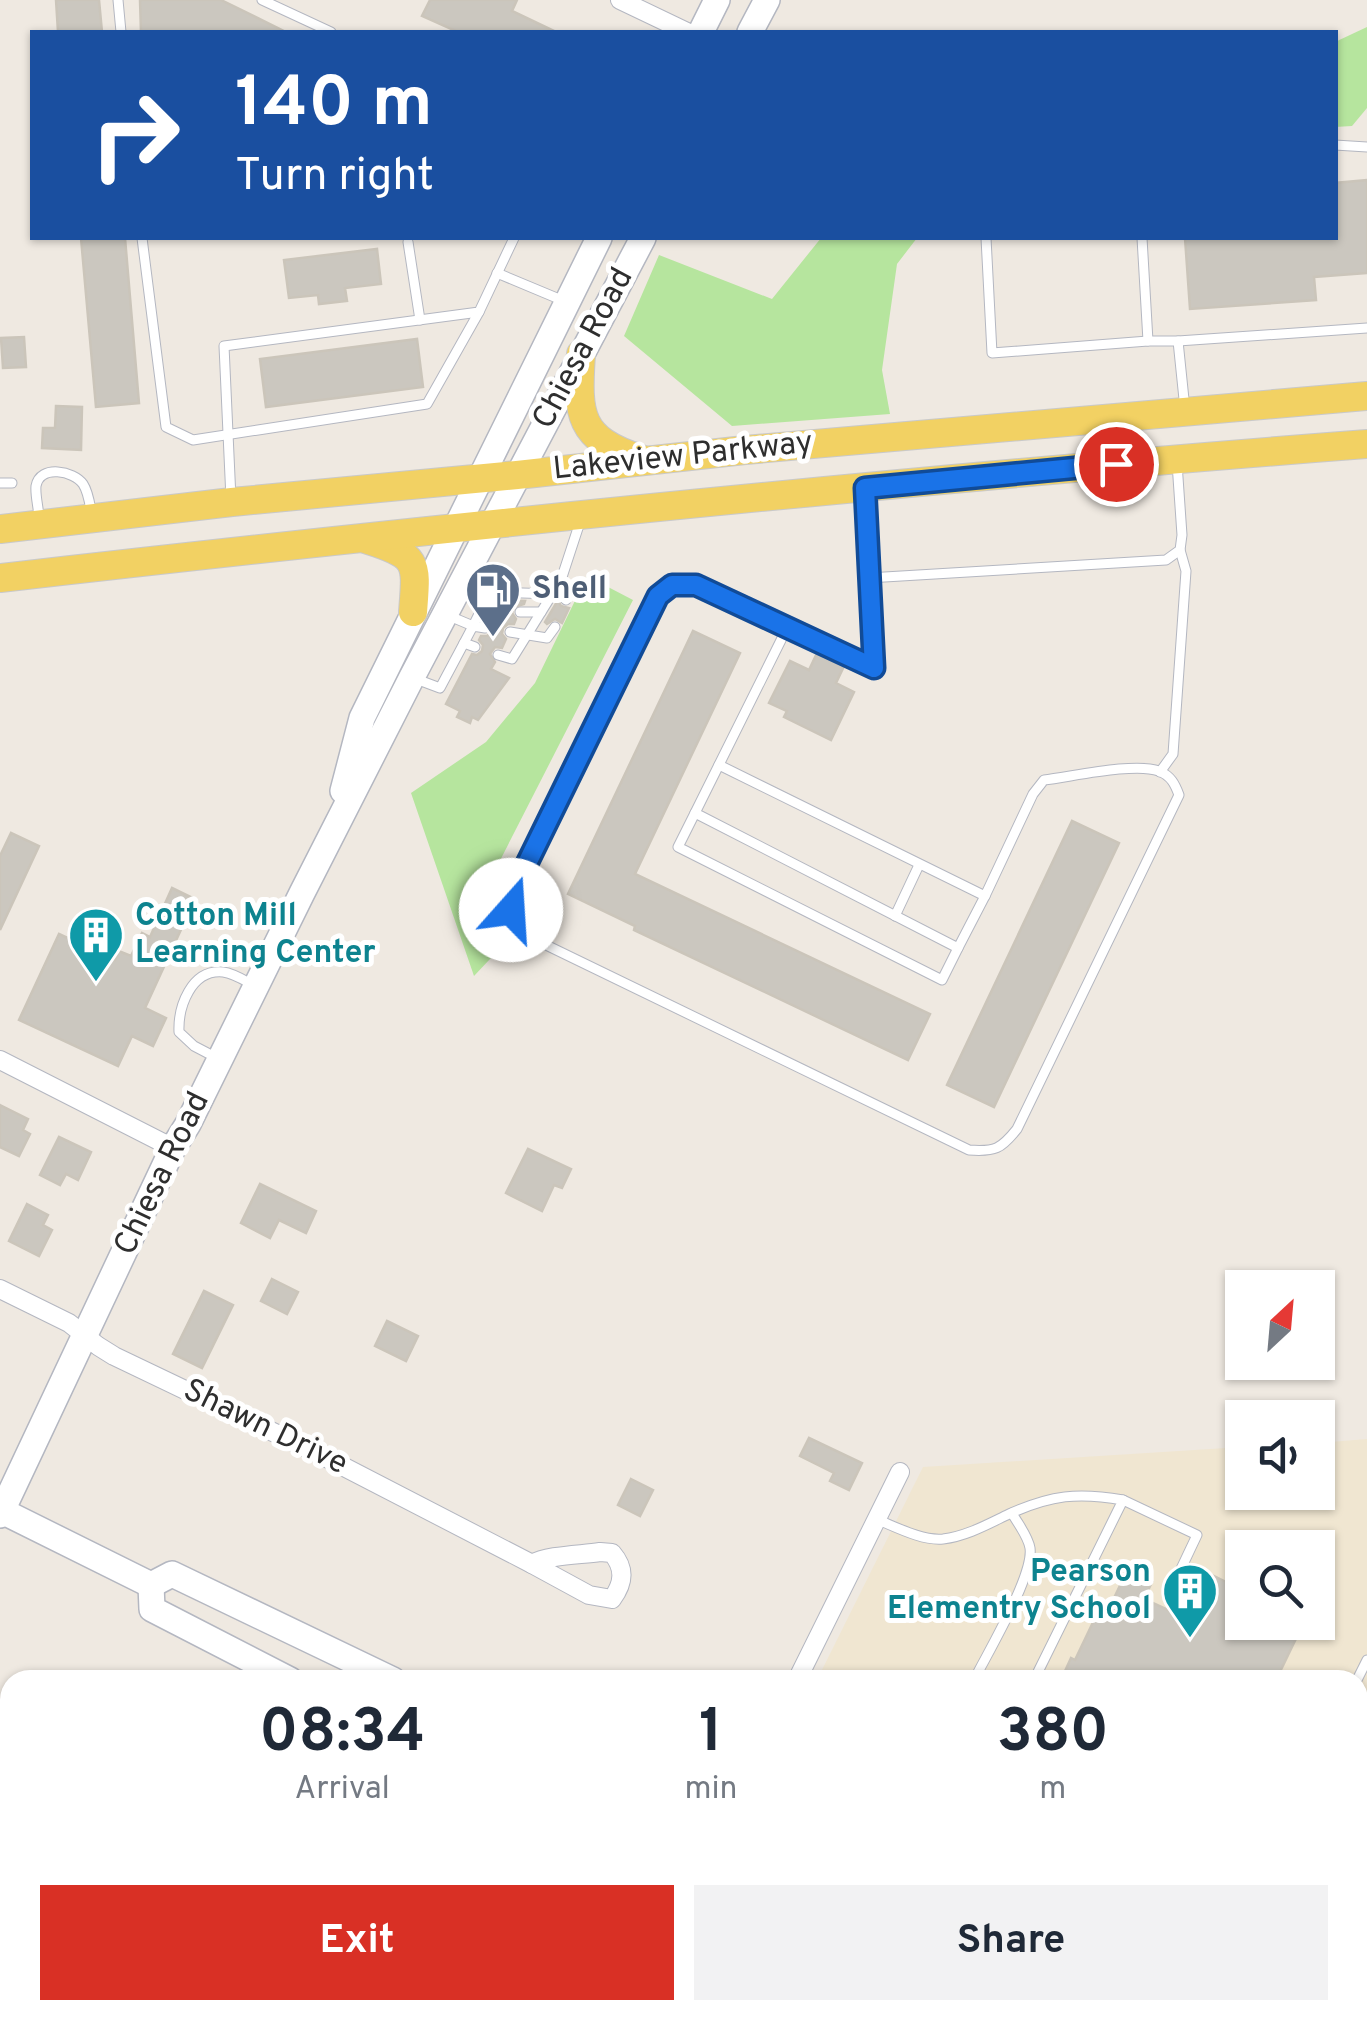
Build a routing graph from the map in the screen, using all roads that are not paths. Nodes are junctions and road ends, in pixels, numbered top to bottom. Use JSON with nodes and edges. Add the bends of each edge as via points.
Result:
{"nodes":[{"id":1,"x":118,"y":0,"type":"edge"},
{"id":2,"x":262,"y":0,"type":"edge"},
{"id":3,"x":620,"y":0,"type":"edge"},
{"id":4,"x":717,"y":0,"type":"edge"},
{"id":5,"x":767,"y":0,"type":"edge"},
{"id":6,"x":121,"y":30,"type":"edge"},
{"id":7,"x":327,"y":30,"type":"edge"},
{"id":8,"x":683,"y":30,"type":"edge"},
{"id":9,"x":702,"y":30,"type":"edge"},
{"id":10,"x":751,"y":30,"type":"edge"},
{"id":11,"x":1338,"y":145,"type":"edge"},
{"id":12,"x":1367,"y":147,"type":"edge"},
{"id":13,"x":142,"y":240,"type":"edge"},
{"id":14,"x":513,"y":240,"type":"edge"},
{"id":15,"x":598,"y":240,"type":"edge"},
{"id":16,"x":624,"y":240,"type":"edge"},
{"id":17,"x":642,"y":240,"type":"edge"},
{"id":18,"x":986,"y":240,"type":"edge"},
{"id":19,"x":1142,"y":240,"type":"edge"},
{"id":20,"x":408,"y":242,"type":"dead end"},
{"id":21,"x":497,"y":273,"type":"junction"},
{"id":22,"x":567,"y":302,"type":"junction"},
{"id":23,"x":608,"y":304,"type":"junction"},
{"id":24,"x":479,"y":312,"type":"junction"},
{"id":25,"x":420,"y":320,"type":"junction"},
{"id":26,"x":1367,"y":328,"type":"edge"},
{"id":27,"x":1148,"y":340,"type":"junction"},
{"id":28,"x":1178,"y":340,"type":"junction"},
{"id":29,"x":581,"y":354,"type":"junction"},
{"id":30,"x":1367,"y":396,"type":"edge"},
{"id":31,"x":1185,"y":411,"type":"junction"},
{"id":32,"x":228,"y":436,"type":"junction"},
{"id":33,"x":1367,"y":444,"type":"edge"},
{"id":34,"x":1176,"y":459,"type":"junction"},
{"id":35,"x":647,"y":460,"type":"junction"},
{"id":36,"x":517,"y":475,"type":"junction"},
{"id":37,"x":480,"y":477,"type":"junction"},
{"id":38,"x":12,"y":482,"type":"dead end"},
{"id":39,"x":0,"y":484,"type":"edge"},
{"id":40,"x":865,"y":488,"type":"junction"},
{"id":41,"x":232,"y":502,"type":"junction"},
{"id":42,"x":583,"y":514,"type":"junction"},
{"id":43,"x":92,"y":519,"type":"junction"},
{"id":44,"x":491,"y":524,"type":"junction"},
{"id":45,"x":37,"y":525,"type":"junction"},
{"id":46,"x":455,"y":526,"type":"junction"},
{"id":47,"x":0,"y":529,"type":"edge"},
{"id":48,"x":357,"y":537,"type":"junction"},
{"id":49,"x":1180,"y":550,"type":"junction"},
{"id":50,"x":42,"y":573,"type":"junction"},
{"id":51,"x":0,"y":578,"type":"edge"},
{"id":52,"x":868,"y":578,"type":"junction"},
{"id":53,"x":561,"y":580,"type":"junction"},
{"id":54,"x":552,"y":594,"type":"junction"},
{"id":55,"x":566,"y":600,"type":"dead end"},
{"id":56,"x":494,"y":611,"type":"dead end"},
{"id":57,"x":413,"y":612,"type":"junction"},
{"id":58,"x":480,"y":612,"type":"junction"},
{"id":59,"x":520,"y":612,"type":"dead end"},
{"id":60,"x":541,"y":612,"type":"junction"},
{"id":61,"x":445,"y":614,"type":"junction"},
{"id":62,"x":473,"y":626,"type":"junction"},
{"id":63,"x":554,"y":627,"type":"dead end"},
{"id":64,"x":485,"y":628,"type":"dead end"},
{"id":65,"x":787,"y":628,"type":"junction"},
{"id":66,"x":510,"y":632,"type":"dead end"},
{"id":67,"x":528,"y":634,"type":"junction"},
{"id":68,"x":498,"y":655,"type":"dead end"},
{"id":69,"x":412,"y":677,"type":"junction"},
{"id":70,"x":719,"y":765,"type":"junction"},
{"id":71,"x":1160,"y":772,"type":"junction"},
{"id":72,"x":694,"y":814,"type":"junction"},
{"id":73,"x":332,"y":835,"type":"junction"},
{"id":74,"x":919,"y":865,"type":"junction"},
{"id":75,"x":986,"y":896,"type":"junction"},
{"id":76,"x":895,"y":916,"type":"junction"},
{"id":77,"x":958,"y":948,"type":"junction"},
{"id":78,"x":256,"y":986,"type":"junction"},
{"id":79,"x":220,"y":1059,"type":"junction"},
{"id":80,"x":0,"y":1060,"type":"edge"},
{"id":81,"x":174,"y":1148,"type":"junction"},
{"id":82,"x":0,"y":1289,"type":"edge"},
{"id":83,"x":85,"y":1334,"type":"junction"},
{"id":84,"x":900,"y":1472,"type":"dead end"},
{"id":85,"x":1123,"y":1500,"type":"junction"},
{"id":86,"x":1,"y":1512,"type":"edge"},
{"id":87,"x":1012,"y":1513,"type":"junction"},
{"id":88,"x":876,"y":1519,"type":"junction"},
{"id":89,"x":532,"y":1564,"type":"junction"},
{"id":90,"x":150,"y":1586,"type":"junction"},
{"id":91,"x":1170,"y":1592,"type":"dead end"},
{"id":92,"x":271,"y":1670,"type":"edge"},
{"id":93,"x":373,"y":1670,"type":"edge"},
{"id":94,"x":802,"y":1670,"type":"edge"},
{"id":95,"x":979,"y":1670,"type":"edge"},
{"id":96,"x":1039,"y":1670,"type":"edge"}],
"edges":[{"from":1,"to":6,"type":"lane"},
{"from":2,"to":7,"type":"lane"},
{"from":3,"to":8,"type":"street"},
{"from":4,"to":9,"type":"main road"},
{"from":5,"to":10,"type":"main road"},
{"from":11,"to":12,"type":"lane"},
{"from":13,"to":32,"type":"lane","via":[[166,427],[193,440]]},
{"from":14,"to":21,"type":"lane"},
{"from":15,"to":22,"type":"main road","name":"Chiesa Road"},
{"from":16,"to":23,"type":"main road"},
{"from":17,"to":23,"type":"main road","name":"Chiesa Road"},
{"from":18,"to":27,"type":"lane","via":[[992,353]]},
{"from":19,"to":27,"type":"lane"},
{"from":20,"to":25,"type":"lane"},
{"from":21,"to":22,"type":"lane"},
{"from":21,"to":24,"type":"lane"},
{"from":22,"to":37,"type":"main road","name":"Chiesa Road"},
{"from":23,"to":29,"type":"main road","name":"Chiesa Road"},
{"from":24,"to":25,"type":"lane"},
{"from":24,"to":32,"type":"lane","via":[[427,404]]},
{"from":25,"to":32,"type":"lane","via":[[224,346]]},
{"from":26,"to":28,"type":"lane"},
{"from":27,"to":28,"type":"lane"},
{"from":28,"to":31,"type":"lane"},
{"from":29,"to":35,"type":"main road","via":[[578,396],[593,435]]},
{"from":29,"to":36,"type":"main road","name":"Chiesa Road"},
{"from":30,"to":31,"type":"main road","name":"Lakeview Parkway"},
{"from":31,"to":34,"type":"main road"},
{"from":31,"to":35,"type":"main road","name":"Lakeview Parkway"},
{"from":32,"to":41,"type":"lane"},
{"from":33,"to":34,"type":"main road","name":"Lakeview Parkway"},
{"from":34,"to":40,"type":"main road","name":"Lakeview Parkway"},
{"from":34,"to":49,"type":"lane"},
{"from":35,"to":36,"type":"main road","name":"Lakeview Parkway"},
{"from":36,"to":37,"type":"main road","name":"Lakeview Parkway"},
{"from":36,"to":44,"type":"main road","name":"Chiesa Road"},
{"from":37,"to":41,"type":"main road","name":"Lakeview Parkway"},
{"from":37,"to":46,"type":"main road","name":"Chiesa Road"},
{"from":38,"to":39,"type":"lane"},
{"from":40,"to":42,"type":"main road","name":"Lakeview Parkway"},
{"from":40,"to":52,"type":"lane"},
{"from":41,"to":43,"type":"main road","name":"Lakeview Parkway"},
{"from":42,"to":44,"type":"main road","name":"Lakeview Parkway"},
{"from":42,"to":53,"type":"lane"},
{"from":43,"to":45,"type":"main road","name":"Lakeview Parkway"},
{"from":43,"to":45,"type":"lane","via":[[82,481],[54,472],[36,485]]},
{"from":44,"to":46,"type":"main road","name":"Lakeview Parkway"},
{"from":44,"to":61,"type":"main road","name":"Chiesa Road"},
{"from":45,"to":47,"type":"main road","name":"Lakeview Parkway"},
{"from":45,"to":50,"type":"main road"},
{"from":46,"to":48,"type":"main road","name":"Lakeview Parkway"},
{"from":46,"to":57,"type":"main road","name":"Chiesa Road"},
{"from":48,"to":50,"type":"main road","name":"Lakeview Parkway"},
{"from":48,"to":57,"type":"main road","via":[[410,560]]},
{"from":49,"to":52,"type":"lane","via":[[1166,560]]},
{"from":49,"to":71,"type":"lane","via":[[1186,571],[1173,754]]},
{"from":50,"to":51,"type":"main road","name":"Lakeview Parkway"},
{"from":52,"to":65,"type":"lane","via":[[874,668]]},
{"from":53,"to":54,"type":"lane"},
{"from":53,"to":55,"type":"lane"},
{"from":54,"to":58,"type":"lane","via":[[492,592]]},
{"from":54,"to":60,"type":"lane"},
{"from":56,"to":58,"type":"lane"},
{"from":57,"to":73,"type":"main road","name":"Chiesa Road","via":[[362,718]]},
{"from":58,"to":62,"type":"lane"},
{"from":59,"to":60,"type":"lane"},
{"from":60,"to":67,"type":"lane"},
{"from":61,"to":62,"type":"lane"},
{"from":61,"to":69,"type":"main road","name":"Chiesa Road"},
{"from":62,"to":64,"type":"lane"},
{"from":62,"to":69,"type":"lane","via":[[470,645],[440,688]]},
{"from":63,"to":67,"type":"lane","via":[[548,638]]},
{"from":65,"to":70,"type":"lane"},
{"from":65,"to":71,"type":"lane","via":[[696,585],[672,585],[658,596],[512,894],[511,910],[522,930],[544,944],[970,1150],[991,1152],[1017,1129],[1179,795]]},
{"from":66,"to":67,"type":"lane"},
{"from":67,"to":68,"type":"lane","via":[[512,659]]},
{"from":69,"to":73,"type":"main road","name":"Chiesa Road"},
{"from":70,"to":72,"type":"lane"},
{"from":70,"to":74,"type":"lane"},
{"from":71,"to":75,"type":"lane","via":[[1138,768],[1044,780]]},
{"from":72,"to":76,"type":"lane"},
{"from":72,"to":77,"type":"lane","via":[[678,848],[942,980]]},
{"from":73,"to":78,"type":"main road","name":"Chiesa Road"},
{"from":74,"to":75,"type":"lane"},
{"from":74,"to":76,"type":"lane"},
{"from":75,"to":77,"type":"lane"},
{"from":76,"to":77,"type":"lane"},
{"from":78,"to":79,"type":"main road","name":"Chiesa Road"},
{"from":78,"to":79,"type":"lane","via":[[209,973],[187,993],[180,1032]]},
{"from":79,"to":81,"type":"main road","name":"Chiesa Road"},
{"from":80,"to":81,"type":"street"},
{"from":81,"to":83,"type":"main road","name":"Chiesa Road"},
{"from":82,"to":83,"type":"street","name":"Shawn Drive"},
{"from":83,"to":86,"type":"main road","name":"Chiesa Road"},
{"from":83,"to":89,"type":"street","name":"Shawn Drive","via":[[114,1356]]},
{"from":84,"to":88,"type":"street"},
{"from":85,"to":87,"type":"lane","via":[[1069,1495]]},
{"from":85,"to":91,"type":"lane","via":[[1197,1535]]},
{"from":85,"to":96,"type":"lane"},
{"from":86,"to":90,"type":"main road"},
{"from":87,"to":88,"type":"lane","via":[[940,1540]]},
{"from":87,"to":95,"type":"lane","via":[[1027,1539],[1028,1572]]},
{"from":88,"to":94,"type":"street"},
{"from":89,"to":89,"type":"street","name":"Shawn Drive","via":[[589,1596],[612,1599],[622,1580],[612,1553]]},
{"from":90,"to":92,"type":"main road","via":[[152,1609]]},
{"from":90,"to":93,"type":"main road","via":[[172,1574]]}]}
